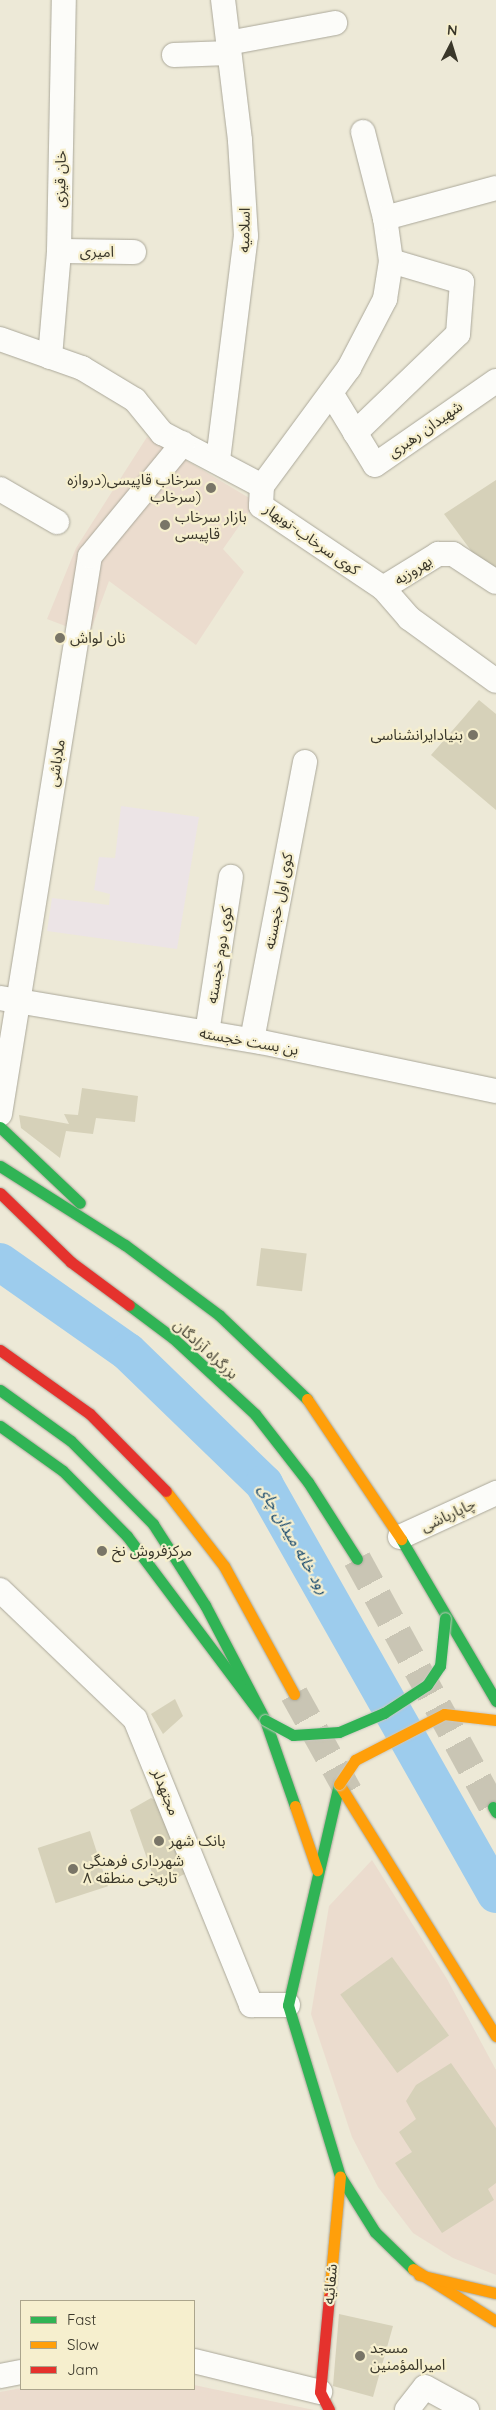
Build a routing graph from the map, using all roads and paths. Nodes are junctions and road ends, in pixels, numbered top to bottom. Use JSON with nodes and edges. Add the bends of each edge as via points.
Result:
{"nodes":[{"id":1,"x":64,"y":0,"type":"edge"},
{"id":2,"x":223,"y":0,"type":"edge"},
{"id":3,"x":335,"y":23,"type":"dead end"},
{"id":4,"x":229,"y":48,"type":"junction"},
{"id":5,"x":174,"y":55,"type":"dead end"},
{"id":6,"x":363,"y":132,"type":"dead end"},
{"id":7,"x":496,"y":188,"type":"edge"},
{"id":8,"x":385,"y":218,"type":"junction"},
{"id":9,"x":59,"y":251,"type":"junction"},
{"id":10,"x":134,"y":252,"type":"dead end"},
{"id":11,"x":391,"y":261,"type":"junction"},
{"id":12,"x":0,"y":339,"type":"edge"},
{"id":13,"x":50,"y":357,"type":"junction"},
{"id":14,"x":496,"y":382,"type":"edge"},
{"id":15,"x":331,"y":393,"type":"junction"},
{"id":16,"x":355,"y":433,"type":"junction"},
{"id":17,"x":183,"y":443,"type":"junction"},
{"id":18,"x":218,"y":460,"type":"junction"},
{"id":19,"x":262,"y":486,"type":"junction"},
{"id":20,"x":0,"y":488,"type":"edge"},
{"id":21,"x":57,"y":522,"type":"dead end"},
{"id":22,"x":496,"y":582,"type":"edge"},
{"id":23,"x":383,"y":588,"type":"junction"},
{"id":24,"x":496,"y":681,"type":"edge"},
{"id":25,"x":305,"y":762,"type":"dead end"},
{"id":26,"x":231,"y":877,"type":"dead end"},
{"id":27,"x":8,"y":999,"type":"edge"},
{"id":28,"x":207,"y":1033,"type":"junction"},
{"id":29,"x":252,"y":1040,"type":"junction"},
{"id":30,"x":496,"y":1092,"type":"edge"},
{"id":31,"x":0,"y":1114,"type":"edge"},
{"id":32,"x":0,"y":1127,"type":"edge"},
{"id":33,"x":0,"y":1166,"type":"edge"},
{"id":34,"x":0,"y":1193,"type":"edge"},
{"id":35,"x":125,"y":1245,"type":"junction"},
{"id":36,"x":0,"y":1350,"type":"edge"},
{"id":37,"x":0,"y":1390,"type":"edge"},
{"id":38,"x":0,"y":1426,"type":"edge"},
{"id":39,"x":496,"y":1493,"type":"edge"},
{"id":40,"x":400,"y":1537,"type":"junction"},
{"id":41,"x":357,"y":1559,"type":"tunnel mouth"},
{"id":42,"x":0,"y":1590,"type":"edge"},
{"id":43,"x":445,"y":1618,"type":"junction"},
{"id":44,"x":294,"y":1694,"type":"tunnel mouth"},
{"id":45,"x":496,"y":1701,"type":"edge"},
{"id":46,"x":264,"y":1720,"type":"junction"},
{"id":47,"x":496,"y":1720,"type":"edge"},
{"id":48,"x":339,"y":1784,"type":"junction"},
{"id":49,"x":317,"y":1870,"type":"junction"},
{"id":50,"x":288,"y":2005,"type":"junction"},
{"id":51,"x":496,"y":2036,"type":"edge"},
{"id":52,"x":340,"y":2176,"type":"junction"},
{"id":53,"x":419,"y":2275,"type":"junction"},
{"id":54,"x":496,"y":2294,"type":"edge"},
{"id":55,"x":496,"y":2321,"type":"edge"},
{"id":56,"x":195,"y":2361,"type":"edge"},
{"id":57,"x":20,"y":2372,"type":"edge"},
{"id":58,"x":0,"y":2376,"type":"edge"},
{"id":59,"x":325,"y":2401,"type":"edge"},
{"id":60,"x":407,"y":2410,"type":"edge"},
{"id":61,"x":467,"y":2410,"type":"edge"}],
"edges":[{"from":1,"to":9,"type":"street","name":"خان قیزی"},
{"from":2,"to":4,"type":"street","name":"اسلامیه"},
{"from":3,"to":4,"type":"street"},
{"from":4,"to":5,"type":"street"},
{"from":4,"to":18,"type":"street","name":"اسلامیه","via":[[246,236]]},
{"from":6,"to":8,"type":"street"},
{"from":7,"to":8,"type":"street"},
{"from":8,"to":11,"type":"street"},
{"from":9,"to":10,"type":"street","name":"امیری"},
{"from":9,"to":13,"type":"street","name":"خان قیزی"},
{"from":11,"to":15,"type":"street","via":[[385,299]]},
{"from":11,"to":16,"type":"street","via":[[462,282],[458,334]]},
{"from":12,"to":13,"type":"street","name":"کوی سرخاب-نوبهار"},
{"from":13,"to":17,"type":"street","name":"کوی سرخاب-نوبهار","via":[[82,368],[135,400],[162,433]]},
{"from":14,"to":16,"type":"street","name":"شهیدان رهبری","via":[[374,465]]},
{"from":15,"to":16,"type":"street","name":"شهیدان رهبری"},
{"from":15,"to":19,"type":"street"},
{"from":17,"to":18,"type":"street","name":"کوی سرخاب-نوبهار"},
{"from":17,"to":27,"type":"street","name":"ملاباشی","via":[[90,556]]},
{"from":18,"to":19,"type":"street","name":"کوی سرخاب-نوبهار"},
{"from":19,"to":23,"type":"street","name":"کوی سرخاب-نوبهار","via":[[261,506]]},
{"from":20,"to":21,"type":"street"},
{"from":22,"to":23,"type":"street","name":"بهروزیه","via":[[453,554],[438,554]]},
{"from":23,"to":24,"type":"street","name":"کوی سرخاب-نوبهار","via":[[409,618]]},
{"from":25,"to":29,"type":"street","name":"کوی اول خجسته"},
{"from":26,"to":28,"type":"street","name":"کوی دوم خجسته"},
{"from":27,"to":28,"type":"street","name":"بن بست خجسته"},
{"from":27,"to":31,"type":"street","name":"ملاباشی"},
{"from":28,"to":29,"type":"street","name":"بن بست خجسته"},
{"from":29,"to":30,"type":"street","name":"بن بست خجسته"},
{"from":32,"to":35,"type":"main road"},
{"from":33,"to":35,"type":"main road"},
{"from":34,"to":41,"type":"main road","name":"بزرگراه آزادگان","via":[[70,1262],[174,1338],[255,1414],[308,1482]]},
{"from":35,"to":40,"type":"main road","via":[[219,1315],[312,1403]]},
{"from":36,"to":44,"type":"main road","via":[[90,1414],[184,1509],[224,1566]]},
{"from":37,"to":46,"type":"main road","via":[[71,1440],[153,1524],[205,1605]]},
{"from":38,"to":46,"type":"main road","via":[[63,1471],[127,1536]]},
{"from":39,"to":40,"type":"street","name":"چاپارباشی"},
{"from":40,"to":43,"type":"main road"},
{"from":42,"to":50,"type":"street","name":"مجتهدلر","via":[[135,1718],[251,2005]]},
{"from":43,"to":45,"type":"main road"},
{"from":43,"to":46,"type":"main road","bridge":true,"via":[[440,1666],[427,1685],[384,1713],[339,1732],[292,1735]]},
{"from":46,"to":49,"type":"main road"},
{"from":47,"to":48,"type":"main road","bridge":true,"via":[[444,1714],[355,1760]]},
{"from":48,"to":49,"type":"main road"},
{"from":48,"to":51,"type":"main road"},
{"from":49,"to":50,"type":"main road"},
{"from":50,"to":52,"type":"main road"},
{"from":52,"to":53,"type":"main road","via":[[375,2232]]},
{"from":52,"to":59,"type":"main road","name":"شفائیه"},
{"from":53,"to":54,"type":"main road"},
{"from":53,"to":55,"type":"main road"},
{"from":56,"to":59,"type":"street","name":"شفائیه"},
{"from":57,"to":58,"type":"street"},
{"from":60,"to":61,"type":"street","via":[[424,2386]]}]}
